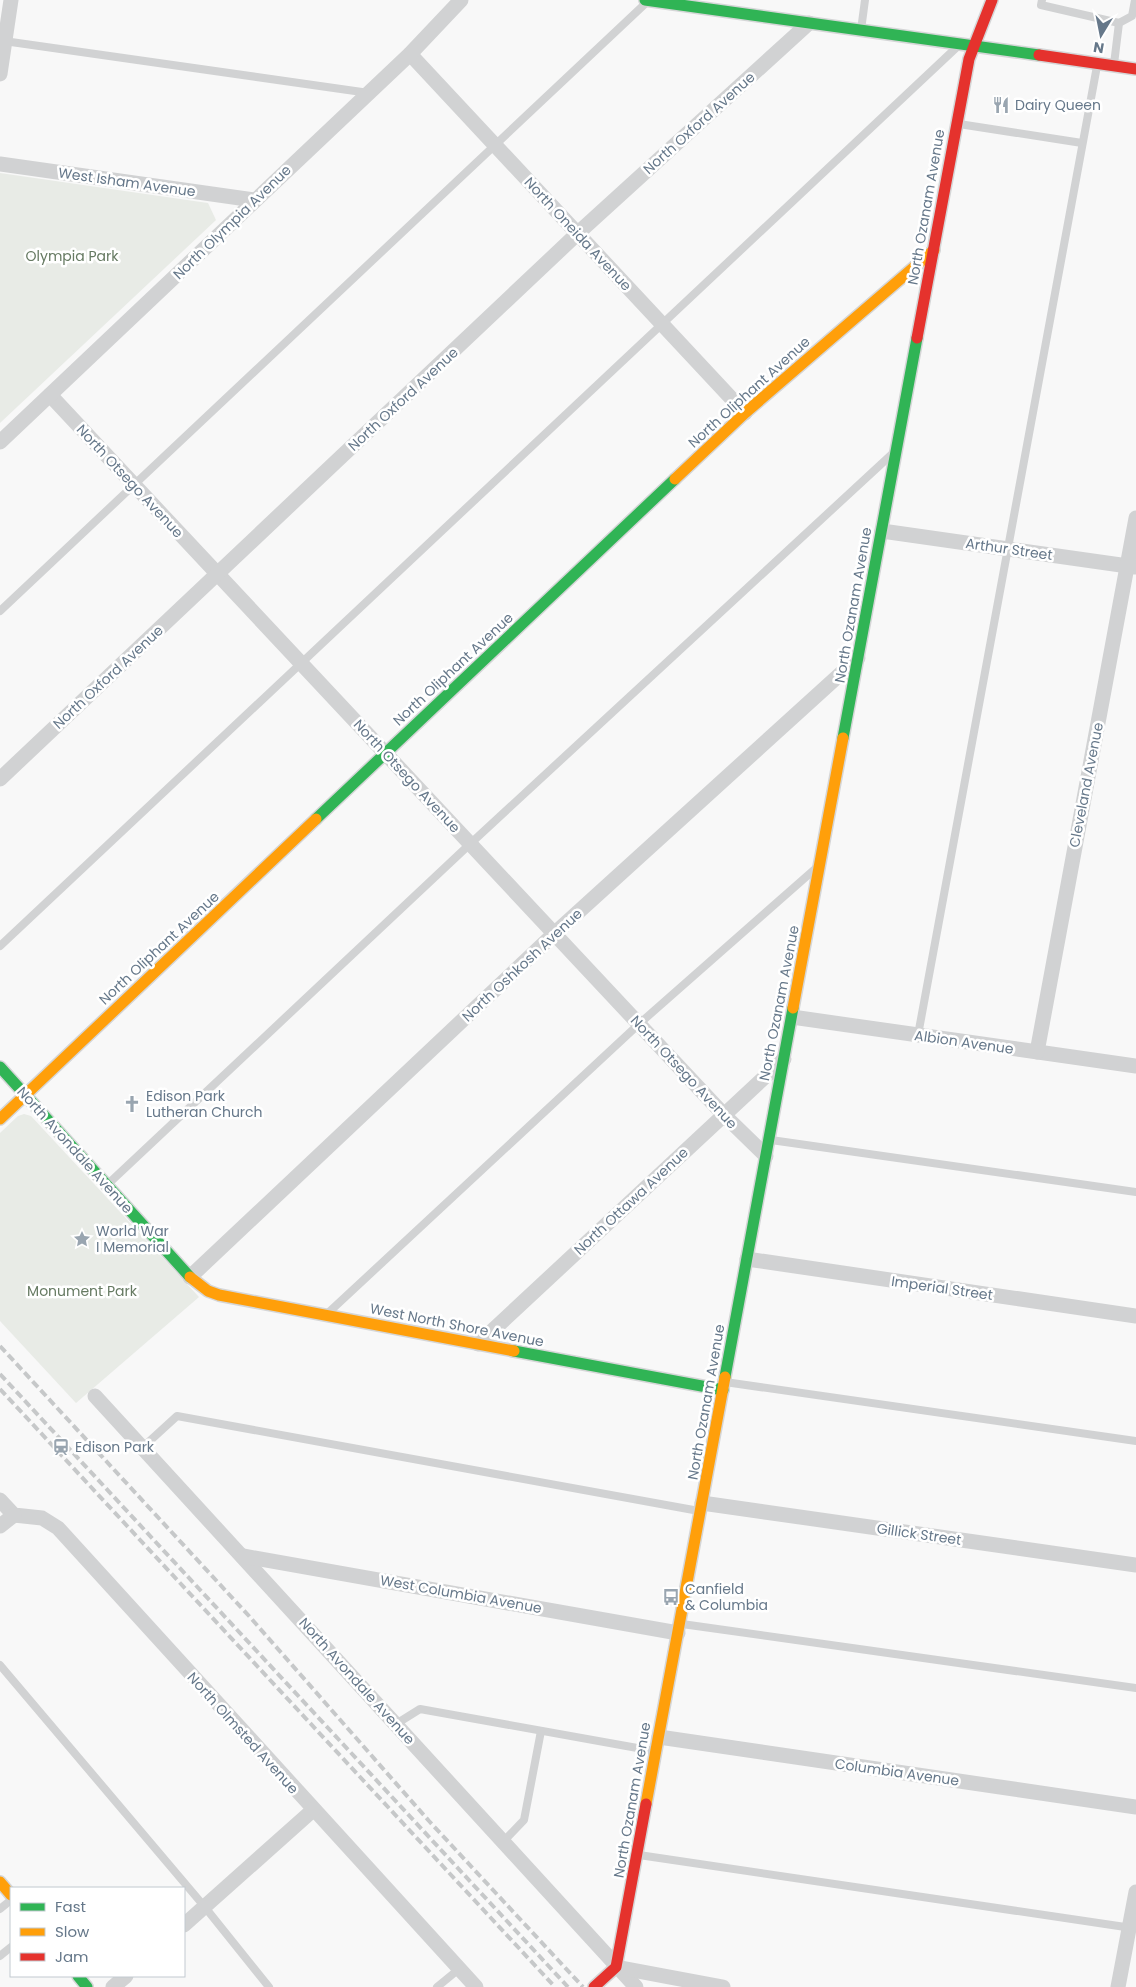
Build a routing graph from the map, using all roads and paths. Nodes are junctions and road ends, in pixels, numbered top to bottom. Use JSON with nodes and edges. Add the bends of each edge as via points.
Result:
{"nodes":[{"id":1,"x":11,"y":0,"type":"edge"},
{"id":2,"x":461,"y":0,"type":"edge"},
{"id":3,"x":647,"y":0,"type":"edge"},
{"id":4,"x":865,"y":0,"type":"edge"},
{"id":5,"x":991,"y":0,"type":"edge"},
{"id":6,"x":1042,"y":0,"type":"edge"},
{"id":7,"x":1135,"y":0,"type":"edge"},
{"id":8,"x":809,"y":23,"type":"junction"},
{"id":9,"x":1119,"y":23,"type":"junction"},
{"id":10,"x":861,"y":30,"type":"junction"},
{"id":11,"x":2,"y":40,"type":"edge"},
{"id":12,"x":960,"y":44,"type":"junction"},
{"id":13,"x":974,"y":46,"type":"junction"},
{"id":14,"x":410,"y":54,"type":"junction"},
{"id":15,"x":1097,"y":64,"type":"junction"},
{"id":16,"x":1114,"y":66,"type":"junction"},
{"id":17,"x":1136,"y":69,"type":"edge"},
{"id":18,"x":0,"y":74,"type":"edge"},
{"id":19,"x":368,"y":93,"type":"junction"},
{"id":20,"x":957,"y":124,"type":"junction"},
{"id":21,"x":1082,"y":143,"type":"junction"},
{"id":22,"x":495,"y":145,"type":"junction"},
{"id":23,"x":0,"y":164,"type":"edge"},
{"id":24,"x":254,"y":200,"type":"junction"},
{"id":25,"x":577,"y":234,"type":"junction"},
{"id":26,"x":934,"y":250,"type":"junction"},
{"id":27,"x":661,"y":323,"type":"junction"},
{"id":28,"x":50,"y":394,"type":"junction"},
{"id":29,"x":745,"y":413,"type":"junction"},
{"id":30,"x":0,"y":442,"type":"edge"},
{"id":31,"x":896,"y":451,"type":"junction"},
{"id":32,"x":134,"y":485,"type":"junction"},
{"id":33,"x":1136,"y":518,"type":"edge"},
{"id":34,"x":882,"y":531,"type":"junction"},
{"id":35,"x":1008,"y":549,"type":"junction"},
{"id":36,"x":1132,"y":566,"type":"edge"},
{"id":37,"x":218,"y":574,"type":"junction"},
{"id":38,"x":0,"y":611,"type":"edge"},
{"id":39,"x":858,"y":658,"type":"junction"},
{"id":40,"x":302,"y":664,"type":"junction"},
{"id":41,"x":386,"y":754,"type":"junction"},
{"id":42,"x":0,"y":779,"type":"edge"},
{"id":43,"x":470,"y":844,"type":"junction"},
{"id":44,"x":820,"y":865,"type":"junction"},
{"id":45,"x":554,"y":934,"type":"junction"},
{"id":46,"x":0,"y":946,"type":"edge"},
{"id":47,"x":792,"y":1017,"type":"junction"},
{"id":48,"x":639,"y":1024,"type":"junction"},
{"id":49,"x":918,"y":1035,"type":"junction"},
{"id":50,"x":1037,"y":1052,"type":"junction"},
{"id":51,"x":784,"y":1059,"type":"junction"},
{"id":52,"x":1136,"y":1066,"type":"edge"},
{"id":53,"x":0,"y":1067,"type":"edge"},
{"id":54,"x":26,"y":1095,"type":"junction"},
{"id":55,"x":724,"y":1115,"type":"junction"},
{"id":56,"x":0,"y":1119,"type":"edge"},
{"id":57,"x":769,"y":1139,"type":"junction"},
{"id":58,"x":766,"y":1156,"type":"junction"},
{"id":59,"x":107,"y":1185,"type":"junction"},
{"id":60,"x":1136,"y":1192,"type":"edge"},
{"id":61,"x":747,"y":1259,"type":"junction"},
{"id":62,"x":190,"y":1277,"type":"junction"},
{"id":63,"x":326,"y":1315,"type":"junction"},
{"id":64,"x":1136,"y":1316,"type":"edge"},
{"id":65,"x":478,"y":1344,"type":"junction"},
{"id":66,"x":724,"y":1386,"type":"junction"},
{"id":67,"x":95,"y":1396,"type":"dead end"},
{"id":68,"x":1136,"y":1441,"type":"edge"},
{"id":69,"x":142,"y":1448,"type":"junction"},
{"id":70,"x":0,"y":1500,"type":"edge"},
{"id":71,"x":702,"y":1507,"type":"junction"},
{"id":72,"x":14,"y":1514,"type":"junction"},
{"id":73,"x":0,"y":1526,"type":"edge"},
{"id":74,"x":243,"y":1556,"type":"junction"},
{"id":75,"x":1136,"y":1564,"type":"edge"},
{"id":76,"x":679,"y":1629,"type":"junction"},
{"id":77,"x":0,"y":1665,"type":"edge"},
{"id":78,"x":1136,"y":1688,"type":"edge"},
{"id":79,"x":396,"y":1724,"type":"junction"},
{"id":80,"x":540,"y":1730,"type":"junction"},
{"id":81,"x":658,"y":1744,"type":"junction"},
{"id":82,"x":1136,"y":1807,"type":"edge"},
{"id":83,"x":313,"y":1810,"type":"junction"},
{"id":84,"x":503,"y":1842,"type":"junction"},
{"id":85,"x":637,"y":1855,"type":"junction"},
{"id":86,"x":0,"y":1882,"type":"edge"},
{"id":87,"x":1136,"y":1892,"type":"edge"},
{"id":88,"x":10,"y":1894,"type":"edge"},
{"id":89,"x":10,"y":1901,"type":"edge"},
{"id":90,"x":204,"y":1906,"type":"junction"},
{"id":91,"x":0,"y":1909,"type":"edge"},
{"id":92,"x":185,"y":1924,"type":"edge"},
{"id":93,"x":1133,"y":1929,"type":"edge"},
{"id":94,"x":616,"y":1967,"type":"junction"},
{"id":95,"x":459,"y":1969,"type":"junction"},
{"id":96,"x":79,"y":1977,"type":"edge"},
{"id":97,"x":125,"y":1977,"type":"edge"},
{"id":98,"x":87,"y":1987,"type":"edge"},
{"id":99,"x":114,"y":1987,"type":"edge"},
{"id":100,"x":270,"y":1987,"type":"edge"},
{"id":101,"x":437,"y":1987,"type":"edge"},
{"id":102,"x":476,"y":1987,"type":"edge"},
{"id":103,"x":594,"y":1987,"type":"edge"},
{"id":104,"x":636,"y":1987,"type":"edge"},
{"id":105,"x":723,"y":1987,"type":"edge"},
{"id":106,"x":1118,"y":1987,"type":"edge"}],
"edges":[{"from":1,"to":11,"type":"street"},
{"from":2,"to":14,"type":"street","name":"North Olympia Avenue"},
{"from":3,"to":8,"type":"street"},
{"from":3,"to":22,"type":"lane"},
{"from":4,"to":10,"type":"lane"},
{"from":5,"to":13,"type":"street","name":"North Ozanam Avenue"},
{"from":6,"to":9,"type":"lane","via":[[1041,5]]},
{"from":7,"to":9,"type":"lane","via":[[1132,16]]},
{"from":8,"to":10,"type":"street"},
{"from":8,"to":25,"type":"street","name":"North Oxford Avenue"},
{"from":9,"to":16,"type":"lane"},
{"from":10,"to":12,"type":"street"},
{"from":11,"to":18,"type":"street"},
{"from":11,"to":19,"type":"lane"},
{"from":12,"to":13,"type":"street"},
{"from":12,"to":27,"type":"lane"},
{"from":13,"to":15,"type":"street"},
{"from":13,"to":20,"type":"street","name":"North Ozanam Avenue"},
{"from":14,"to":19,"type":"street","name":"North Olympia Avenue"},
{"from":14,"to":22,"type":"street","name":"North Oneida Avenue"},
{"from":15,"to":16,"type":"street"},
{"from":15,"to":21,"type":"lane"},
{"from":16,"to":17,"type":"street"},
{"from":19,"to":24,"type":"street","name":"North Olympia Avenue"},
{"from":20,"to":21,"type":"lane"},
{"from":20,"to":26,"type":"street","name":"North Ozanam Avenue"},
{"from":21,"to":35,"type":"lane"},
{"from":22,"to":25,"type":"street","name":"North Oneida Avenue"},
{"from":22,"to":32,"type":"lane"},
{"from":23,"to":24,"type":"street","name":"West Isham Avenue"},
{"from":24,"to":28,"type":"street","name":"North Olympia Avenue"},
{"from":25,"to":27,"type":"street","name":"North Oneida Avenue"},
{"from":25,"to":37,"type":"street","name":"North Oxford Avenue"},
{"from":26,"to":29,"type":"street","name":"North Oliphant Avenue"},
{"from":26,"to":31,"type":"street","name":"North Ozanam Avenue"},
{"from":27,"to":29,"type":"street","name":"North Oneida Avenue"},
{"from":27,"to":40,"type":"lane"},
{"from":28,"to":30,"type":"street","name":"North Olympia Avenue"},
{"from":28,"to":32,"type":"street","name":"North Otsego Avenue"},
{"from":29,"to":41,"type":"street","name":"North Oliphant Avenue"},
{"from":31,"to":34,"type":"street","name":"North Ozanam Avenue"},
{"from":31,"to":43,"type":"lane"},
{"from":32,"to":37,"type":"street","name":"North Otsego Avenue"},
{"from":32,"to":38,"type":"lane"},
{"from":33,"to":36,"type":"street","name":"Cleveland Avenue"},
{"from":34,"to":35,"type":"street","name":"Arthur Street"},
{"from":34,"to":39,"type":"street","name":"North Ozanam Avenue"},
{"from":35,"to":36,"type":"street","name":"Arthur Street"},
{"from":35,"to":49,"type":"lane"},
{"from":36,"to":50,"type":"street","name":"Cleveland Avenue"},
{"from":37,"to":40,"type":"street","name":"North Otsego Avenue"},
{"from":37,"to":42,"type":"street","name":"North Oxford Avenue"},
{"from":39,"to":44,"type":"street","name":"North Ozanam Avenue"},
{"from":39,"to":45,"type":"street","name":"North Oshkosh Avenue"},
{"from":40,"to":41,"type":"street","name":"North Otsego Avenue"},
{"from":40,"to":46,"type":"lane"},
{"from":41,"to":43,"type":"street","name":"North Otsego Avenue"},
{"from":41,"to":54,"type":"street","name":"North Oliphant Avenue"},
{"from":43,"to":45,"type":"street","name":"North Otsego Avenue"},
{"from":43,"to":59,"type":"lane"},
{"from":44,"to":47,"type":"street","name":"North Ozanam Avenue"},
{"from":44,"to":48,"type":"lane"},
{"from":45,"to":48,"type":"street","name":"North Otsego Avenue"},
{"from":45,"to":62,"type":"street","name":"North Oshkosh Avenue"},
{"from":47,"to":49,"type":"street","name":"Albion Avenue"},
{"from":47,"to":51,"type":"street","name":"North Ozanam Avenue"},
{"from":48,"to":55,"type":"street","name":"North Otsego Avenue"},
{"from":48,"to":63,"type":"lane"},
{"from":49,"to":50,"type":"street","name":"Albion Avenue"},
{"from":50,"to":52,"type":"street","name":"Albion Avenue"},
{"from":51,"to":55,"type":"street","name":"North Ottawa Avenue"},
{"from":51,"to":57,"type":"street","name":"North Ozanam Avenue"},
{"from":53,"to":54,"type":"street","name":"North Avondale Avenue"},
{"from":54,"to":56,"type":"street","name":"North Oliphant Avenue"},
{"from":54,"to":59,"type":"street","name":"North Avondale Avenue"},
{"from":55,"to":58,"type":"street","name":"North Otsego Avenue"},
{"from":55,"to":65,"type":"street","name":"North Ottawa Avenue"},
{"from":57,"to":58,"type":"street","name":"North Ozanam Avenue"},
{"from":57,"to":60,"type":"lane"},
{"from":58,"to":61,"type":"street","name":"North Ozanam Avenue"},
{"from":59,"to":62,"type":"street","name":"North Avondale Avenue"},
{"from":61,"to":64,"type":"street","name":"Imperial Street"},
{"from":61,"to":66,"type":"street","name":"North Ozanam Avenue"},
{"from":62,"to":63,"type":"street","name":"West North Shore Avenue","via":[[219,1295]]},
{"from":63,"to":65,"type":"street","name":"West North Shore Avenue"},
{"from":65,"to":66,"type":"street","name":"West North Shore Avenue"},
{"from":66,"to":68,"type":"lane"},
{"from":66,"to":71,"type":"street","name":"North Ozanam Avenue"},
{"from":67,"to":69,"type":"street","name":"North Avondale Avenue"},
{"from":69,"to":71,"type":"lane","via":[[176,1416]]},
{"from":69,"to":74,"type":"street","name":"North Avondale Avenue"},
{"from":70,"to":72,"type":"street"},
{"from":71,"to":75,"type":"street","name":"Gillick Street"},
{"from":71,"to":76,"type":"street","name":"North Ozanam Avenue"},
{"from":72,"to":73,"type":"street"},
{"from":72,"to":83,"type":"street","name":"North Olmsted Avenue","via":[[42,1518],[58,1528]]},
{"from":74,"to":76,"type":"street","name":"West Columbia Avenue"},
{"from":74,"to":79,"type":"street","name":"North Avondale Avenue"},
{"from":76,"to":78,"type":"lane"},
{"from":76,"to":81,"type":"street","name":"North Ozanam Avenue"},
{"from":77,"to":90,"type":"lane"},
{"from":79,"to":80,"type":"lane","via":[[420,1709]]},
{"from":79,"to":84,"type":"street","name":"North Avondale Avenue"},
{"from":80,"to":81,"type":"lane"},
{"from":80,"to":84,"type":"lane","via":[[524,1820]]},
{"from":81,"to":82,"type":"street","name":"Columbia Avenue"},
{"from":81,"to":85,"type":"street","name":"North Ozanam Avenue"},
{"from":83,"to":90,"type":"street"},
{"from":83,"to":95,"type":"street","name":"North Olmsted Avenue"},
{"from":84,"to":94,"type":"street","name":"North Avondale Avenue"},
{"from":85,"to":93,"type":"lane"},
{"from":85,"to":94,"type":"street","name":"North Ozanam Avenue"},
{"from":86,"to":88,"type":"street"},
{"from":87,"to":93,"type":"street"},
{"from":89,"to":91,"type":"lane"},
{"from":90,"to":92,"type":"street"},
{"from":90,"to":100,"type":"lane"},
{"from":93,"to":106,"type":"street"},
{"from":94,"to":103,"type":"street"},
{"from":94,"to":104,"type":"street","name":"North Avondale Avenue"},
{"from":94,"to":105,"type":"street"},
{"from":95,"to":101,"type":"lane"},
{"from":95,"to":102,"type":"street","name":"North Olmsted Avenue"},
{"from":96,"to":98,"type":"street"},
{"from":97,"to":99,"type":"street"}]}
